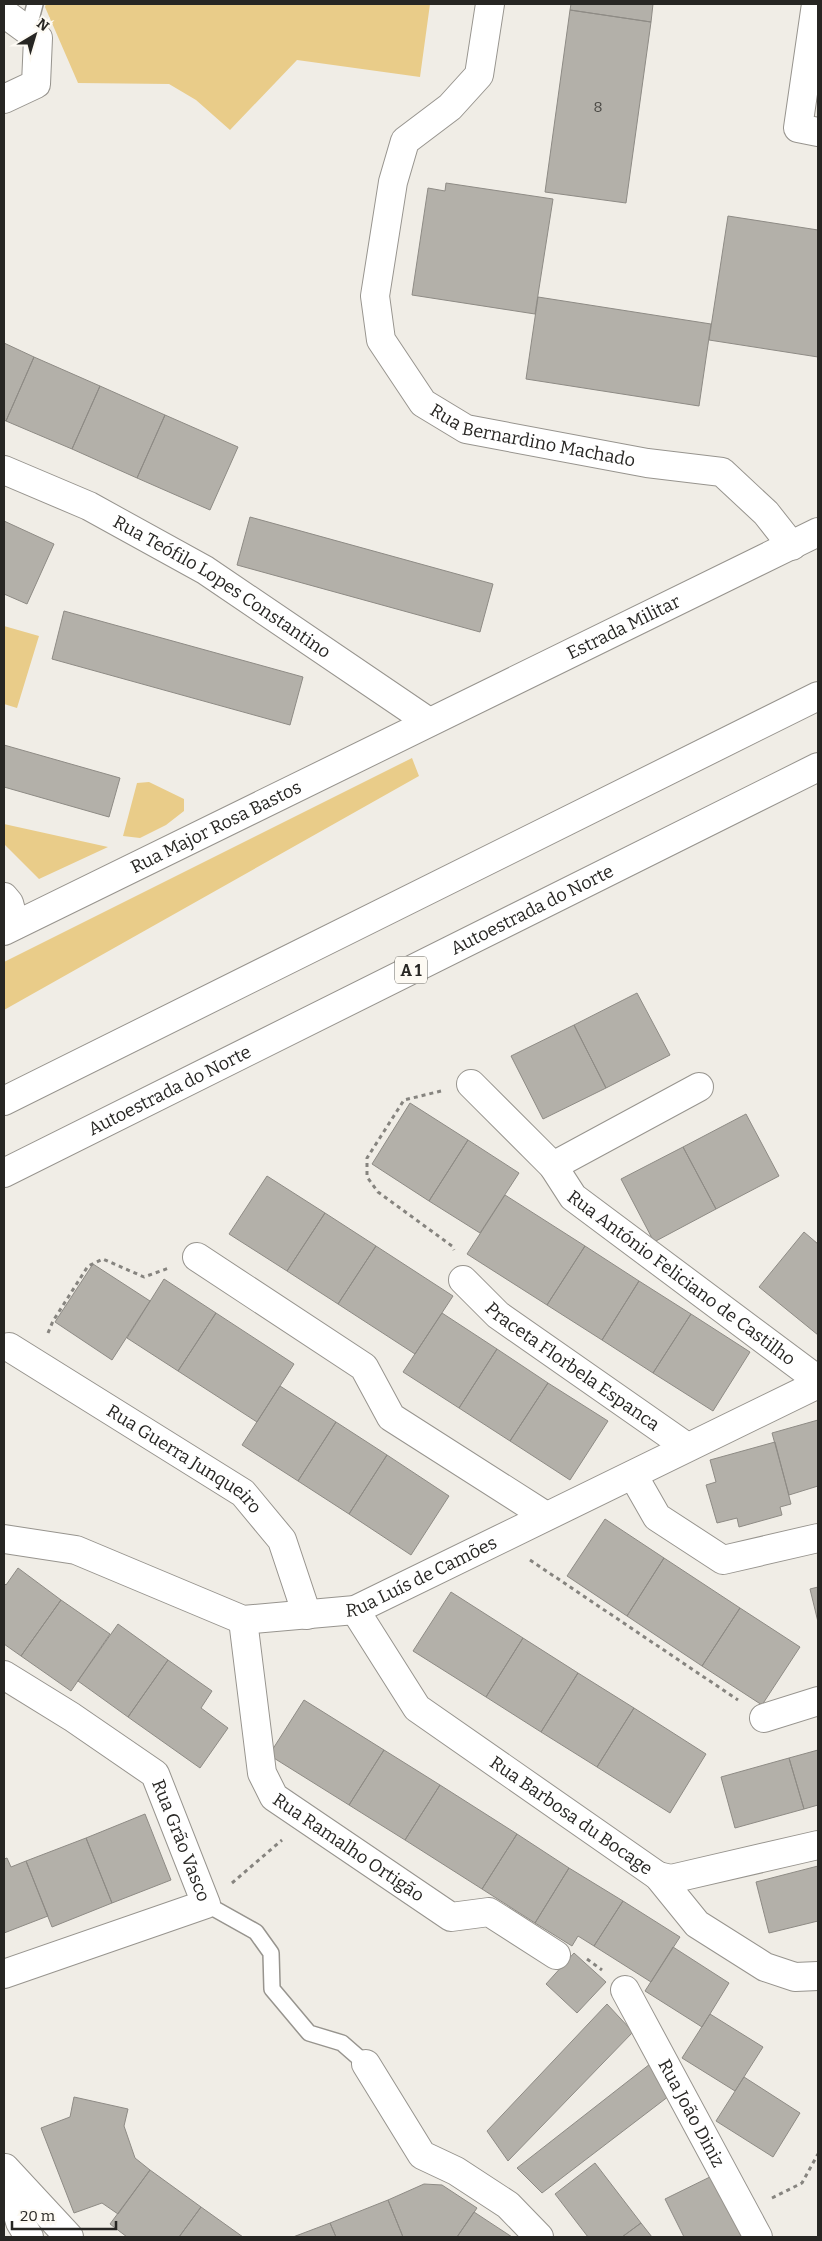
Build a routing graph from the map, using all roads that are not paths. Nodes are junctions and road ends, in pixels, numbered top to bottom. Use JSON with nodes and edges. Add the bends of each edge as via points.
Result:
{"nodes":[{"id":1,"x":36,"y":4,"type":"edge"},
{"id":2,"x":490,"y":4,"type":"edge"},
{"id":3,"x":816,"y":4,"type":"edge"},
{"id":4,"x":4,"y":13,"type":"edge"},
{"id":5,"x":28,"y":31,"type":"junction"},
{"id":6,"x":4,"y":99,"type":"edge"},
{"id":7,"x":808,"y":130,"type":"edge"},
{"id":8,"x":4,"y":470,"type":"edge"},
{"id":9,"x":818,"y":532,"type":"edge"},
{"id":10,"x":792,"y":546,"type":"junction"},
{"id":11,"x":818,"y":696,"type":"edge"},
{"id":12,"x":429,"y":722,"type":"junction"},
{"id":13,"x":818,"y":767,"type":"edge"},
{"id":14,"x":4,"y":897,"type":"edge"},
{"id":15,"x":9,"y":928,"type":"edge"},
{"id":16,"x":471,"y":1084,"type":"road end"},
{"id":17,"x":699,"y":1087,"type":"dead end"},
{"id":18,"x":4,"y":1101,"type":"edge"},
{"id":19,"x":553,"y":1166,"type":"junction"},
{"id":20,"x":4,"y":1173,"type":"edge"},
{"id":21,"x":197,"y":1258,"type":"road end"},
{"id":22,"x":463,"y":1280,"type":"road end"},
{"id":23,"x":9,"y":1347,"type":"dead end"},
{"id":24,"x":818,"y":1380,"type":"edge"},
{"id":25,"x":818,"y":1384,"type":"edge"},
{"id":26,"x":687,"y":1448,"type":"junction"},
{"id":27,"x":633,"y":1475,"type":"junction"},
{"id":28,"x":546,"y":1516,"type":"junction"},
{"id":29,"x":818,"y":1538,"type":"edge"},
{"id":30,"x":4,"y":1539,"type":"edge"},
{"id":31,"x":355,"y":1610,"type":"junction"},
{"id":32,"x":307,"y":1614,"type":"junction"},
{"id":33,"x":242,"y":1620,"type":"junction"},
{"id":34,"x":4,"y":1676,"type":"edge"},
{"id":35,"x":818,"y":1701,"type":"edge"},
{"id":36,"x":764,"y":1718,"type":"road end"},
{"id":37,"x":818,"y":1845,"type":"edge"},
{"id":38,"x":658,"y":1876,"type":"junction"},
{"id":39,"x":206,"y":1904,"type":"junction"},
{"id":40,"x":556,"y":1955,"type":"road end"},
{"id":41,"x":4,"y":1974,"type":"edge"},
{"id":42,"x":818,"y":1976,"type":"edge"},
{"id":43,"x":626,"y":1990,"type":"road end"},
{"id":44,"x":366,"y":2064,"type":"joint"},
{"id":45,"x":4,"y":2167,"type":"edge"},
{"id":46,"x":29,"y":2237,"type":"edge"},
{"id":47,"x":69,"y":2237,"type":"edge"},
{"id":48,"x":539,"y":2237,"type":"edge"},
{"id":49,"x":758,"y":2237,"type":"edge"}],
"edges":[{"from":1,"to":5,"type":"lane"},
{"from":2,"to":10,"type":"main road","name":"Rua Bernardino Machado","via":[[479,75],[450,107],[406,141],[393,182],[375,296],[381,340],[423,403],[466,429],[647,464],[722,472],[766,513]]},
{"from":3,"to":7,"type":"main road"},
{"from":4,"to":5,"type":"main road"},
{"from":5,"to":6,"type":"main road","via":[[38,38],[36,84]]},
{"from":8,"to":12,"type":"main road","name":"Rua Teófilo Lopes Constantino","via":[[89,506],[205,570]]},
{"from":9,"to":10,"type":"main road","name":"Estrada Militar"},
{"from":10,"to":12,"type":"main road","name":"Estrada Militar"},
{"from":11,"to":18,"type":"main road"},
{"from":12,"to":15,"type":"main road","name":"Rua Major Rosa Bastos"},
{"from":13,"to":20,"type":"main road","name":"Autoestrada do Norte","number":"A 1"},
{"from":14,"to":15,"type":"main road","via":[[9,904]]},
{"from":16,"to":19,"type":"main road","name":"Rua António Feliciano de Castilho"},
{"from":17,"to":19,"type":"main road"},
{"from":19,"to":24,"type":"main road","name":"Rua António Feliciano de Castilho","via":[[573,1197]]},
{"from":21,"to":28,"type":"main road","via":[[364,1367],[391,1417]]},
{"from":22,"to":26,"type":"main road","name":"Praceta Florbela Espanca","via":[[498,1315]]},
{"from":23,"to":32,"type":"main road","name":"Rua Guerra Junqueiro","via":[[243,1493],[282,1540]]},
{"from":25,"to":26,"type":"main road","name":"Rua Luís de Camões"},
{"from":26,"to":27,"type":"main road","name":"Rua Luís de Camões"},
{"from":27,"to":28,"type":"main road","name":"Rua Luís de Camões"},
{"from":27,"to":29,"type":"main road","via":[[657,1517],[723,1560]]},
{"from":28,"to":31,"type":"main road","name":"Rua Luís de Camões"},
{"from":30,"to":33,"type":"main road","name":"Rua Luís de Camões","via":[[76,1550]]},
{"from":31,"to":32,"type":"main road","name":"Rua Luís de Camões"},
{"from":31,"to":38,"type":"main road","name":"Rua Barbosa du Bocage","via":[[417,1708]]},
{"from":32,"to":33,"type":"main road","name":"Rua Luís de Camões"},
{"from":33,"to":40,"type":"main road","name":"Rua Ramalho Ortigão","via":[[262,1773],[274,1797],[451,1917],[489,1912]]},
{"from":34,"to":39,"type":"main road","name":"Rua Grão Vasco","via":[[156,1774]]},
{"from":35,"to":36,"type":"main road"},
{"from":37,"to":38,"type":"main road","via":[[671,1879]]},
{"from":38,"to":42,"type":"main road","name":"Rua Barbosa du Bocage","via":[[697,1924],[765,1967],[795,1977]]},
{"from":39,"to":41,"type":"main road","name":"Rua Grão Vasco"},
{"from":39,"to":44,"type":"lane","via":[[256,1932],[271,1953],[272,1989],[309,2033],[342,2043]]},
{"from":43,"to":49,"type":"main road","name":"Rua João Diniz"},
{"from":44,"to":48,"type":"main road","via":[[422,2155],[456,2171],[508,2205]]},
{"from":45,"to":46,"type":"main road","via":[[20,2222]]},
{"from":45,"to":47,"type":"main road"}]}
